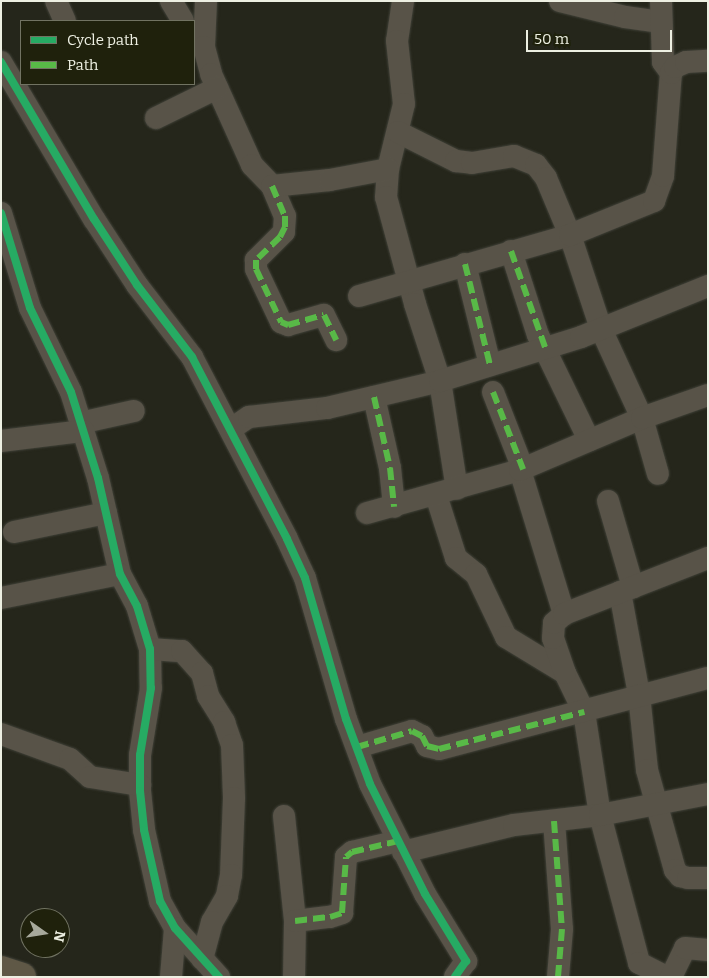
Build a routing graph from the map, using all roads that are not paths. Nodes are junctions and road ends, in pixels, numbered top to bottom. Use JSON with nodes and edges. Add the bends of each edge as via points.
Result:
{"nodes":[{"id":1,"x":56,"y":1,"type":"edge"},
{"id":2,"x":171,"y":1,"type":"edge"},
{"id":3,"x":206,"y":1,"type":"edge"},
{"id":4,"x":403,"y":1,"type":"edge"},
{"id":5,"x":560,"y":1,"type":"edge"},
{"id":6,"x":661,"y":12,"type":"edge"},
{"id":7,"x":65,"y":20,"type":"edge"},
{"id":8,"x":182,"y":20,"type":"edge"},
{"id":9,"x":199,"y":41,"type":"edge"},
{"id":10,"x":708,"y":61,"type":"edge"},
{"id":11,"x":1,"y":62,"type":"edge"},
{"id":12,"x":671,"y":73,"type":"junction"},
{"id":13,"x":217,"y":88,"type":"junction"},
{"id":14,"x":156,"y":118,"type":"dead end"},
{"id":15,"x":398,"y":132,"type":"junction"},
{"id":16,"x":388,"y":169,"type":"junction"},
{"id":17,"x":272,"y":186,"type":"junction"},
{"id":18,"x":1,"y":213,"type":"edge"},
{"id":19,"x":570,"y":235,"type":"junction"},
{"id":20,"x":511,"y":252,"type":"junction"},
{"id":21,"x":465,"y":264,"type":"junction"},
{"id":22,"x":409,"y":279,"type":"junction"},
{"id":23,"x":708,"y":286,"type":"edge"},
{"id":24,"x":359,"y":296,"type":"dead end"},
{"id":25,"x":600,"y":329,"type":"junction"},
{"id":26,"x":336,"y":340,"type":"dead end"},
{"id":27,"x":545,"y":347,"type":"junction"},
{"id":28,"x":490,"y":365,"type":"junction"},
{"id":29,"x":440,"y":381,"type":"junction"},
{"id":30,"x":493,"y":392,"type":"dead end"},
{"id":31,"x":708,"y":395,"type":"edge"},
{"id":32,"x":374,"y":397,"type":"junction"},
{"id":33,"x":134,"y":411,"type":"dead end"},
{"id":34,"x":642,"y":418,"type":"junction"},
{"id":35,"x":81,"y":427,"type":"junction"},
{"id":36,"x":232,"y":429,"type":"junction"},
{"id":37,"x":589,"y":440,"type":"junction"},
{"id":38,"x":1,"y":441,"type":"edge"},
{"id":39,"x":522,"y":469,"type":"junction"},
{"id":40,"x":658,"y":474,"type":"dead end"},
{"id":41,"x":457,"y":489,"type":"junction"},
{"id":42,"x":436,"y":495,"type":"junction"},
{"id":43,"x":608,"y":501,"type":"dead end"},
{"id":44,"x":394,"y":507,"type":"junction"},
{"id":45,"x":106,"y":513,"type":"junction"},
{"id":46,"x":367,"y":513,"type":"dead end"},
{"id":47,"x":14,"y":532,"type":"dead end"},
{"id":48,"x":708,"y":558,"type":"edge"},
{"id":49,"x":120,"y":574,"type":"junction"},
{"id":50,"x":627,"y":589,"type":"junction"},
{"id":51,"x":1,"y":598,"type":"edge"},
{"id":52,"x":564,"y":614,"type":"junction"},
{"id":53,"x":150,"y":649,"type":"junction"},
{"id":54,"x":565,"y":673,"type":"junction"},
{"id":55,"x":708,"y":678,"type":"edge"},
{"id":56,"x":639,"y":695,"type":"junction"},
{"id":57,"x":584,"y":712,"type":"junction"},
{"id":58,"x":1,"y":734,"type":"edge"},
{"id":59,"x":356,"y":747,"type":"junction"},
{"id":60,"x":140,"y":785,"type":"junction"},
{"id":61,"x":708,"y":794,"type":"edge"},
{"id":62,"x":658,"y":804,"type":"junction"},
{"id":63,"x":600,"y":815,"type":"junction"},
{"id":64,"x":284,"y":816,"type":"dead end"},
{"id":65,"x":554,"y":821,"type":"junction"},
{"id":66,"x":400,"y":846,"type":"junction"},
{"id":67,"x":708,"y":878,"type":"edge"},
{"id":68,"x":295,"y":921,"type":"junction"},
{"id":69,"x":175,"y":928,"type":"junction"},
{"id":70,"x":708,"y":950,"type":"edge"},
{"id":71,"x":202,"y":959,"type":"junction"},
{"id":72,"x":1,"y":970,"type":"edge"},
{"id":73,"x":465,"y":972,"type":"edge"},
{"id":74,"x":22,"y":977,"type":"edge"},
{"id":75,"x":171,"y":977,"type":"edge"},
{"id":76,"x":219,"y":977,"type":"edge"},
{"id":77,"x":294,"y":977,"type":"edge"},
{"id":78,"x":558,"y":977,"type":"edge"},
{"id":79,"x":666,"y":977,"type":"edge"},
{"id":80,"x":671,"y":977,"type":"edge"}],
"edges":[{"from":1,"to":7,"type":"street"},
{"from":2,"to":8,"type":"street"},
{"from":3,"to":9,"type":"street"},
{"from":4,"to":15,"type":"street","via":[[397,41],[404,104]]},
{"from":5,"to":6,"type":"street","via":[[625,18]]},
{"from":6,"to":12,"type":"street","via":[[663,62]]},
{"from":9,"to":13,"type":"street"},
{"from":10,"to":12,"type":"street","via":[[686,62]]},
{"from":11,"to":36,"type":"street","via":[[94,219],[137,285],[192,357]]},
{"from":12,"to":19,"type":"street","via":[[660,193],[654,202],[637,210]]},
{"from":13,"to":14,"type":"street"},
{"from":13,"to":17,"type":"street","via":[[252,165]]},
{"from":15,"to":16,"type":"street"},
{"from":15,"to":19,"type":"street","via":[[456,160],[472,163],[514,156],[536,165],[546,178]]},
{"from":16,"to":17,"type":"street"},
{"from":16,"to":22,"type":"street","via":[[386,198]]},
{"from":17,"to":26,"type":"street","via":[[285,216],[285,227],[280,237],[256,260],[256,269],[281,322],[288,325],[324,315]]},
{"from":18,"to":35,"type":"street","via":[[30,308],[71,392]]},
{"from":19,"to":20,"type":"street"},
{"from":19,"to":25,"type":"street"},
{"from":20,"to":21,"type":"street"},
{"from":20,"to":27,"type":"street"},
{"from":21,"to":22,"type":"street"},
{"from":21,"to":28,"type":"street"},
{"from":22,"to":24,"type":"street"},
{"from":22,"to":29,"type":"street"},
{"from":23,"to":25,"type":"street"},
{"from":25,"to":27,"type":"street"},
{"from":25,"to":34,"type":"street"},
{"from":27,"to":28,"type":"street"},
{"from":27,"to":37,"type":"street"},
{"from":28,"to":29,"type":"street"},
{"from":29,"to":32,"type":"street"},
{"from":29,"to":41,"type":"street"},
{"from":30,"to":39,"type":"street"},
{"from":31,"to":34,"type":"street"},
{"from":32,"to":36,"type":"street","via":[[283,416],[249,417]]},
{"from":32,"to":44,"type":"street","via":[[390,468]]},
{"from":33,"to":35,"type":"street"},
{"from":34,"to":37,"type":"street"},
{"from":34,"to":40,"type":"street"},
{"from":35,"to":38,"type":"street"},
{"from":35,"to":45,"type":"street"},
{"from":36,"to":59,"type":"street","via":[[305,578]]},
{"from":37,"to":39,"type":"street"},
{"from":39,"to":41,"type":"street"},
{"from":39,"to":52,"type":"street"},
{"from":41,"to":42,"type":"street"},
{"from":42,"to":44,"type":"street"},
{"from":42,"to":54,"type":"street","via":[[456,558],[476,574],[506,636]]},
{"from":43,"to":50,"type":"street"},
{"from":44,"to":46,"type":"street"},
{"from":45,"to":47,"type":"street"},
{"from":45,"to":49,"type":"street"},
{"from":48,"to":50,"type":"street"},
{"from":49,"to":51,"type":"street"},
{"from":49,"to":53,"type":"street","via":[[144,622]]},
{"from":50,"to":52,"type":"street"},
{"from":50,"to":56,"type":"street"},
{"from":52,"to":54,"type":"street","via":[[554,623],[553,638]]},
{"from":53,"to":60,"type":"street","via":[[151,688],[140,755]]},
{"from":53,"to":71,"type":"street","via":[[182,651],[202,673],[208,696],[224,722],[232,745],[231,875],[227,896],[212,922]]},
{"from":54,"to":57,"type":"street"},
{"from":55,"to":56,"type":"street"},
{"from":56,"to":57,"type":"street"},
{"from":56,"to":62,"type":"street","via":[[647,770]]},
{"from":57,"to":59,"type":"street","via":[[439,749],[427,746],[422,736],[412,731]]},
{"from":57,"to":63,"type":"street"},
{"from":58,"to":60,"type":"street","via":[[70,759],[90,777]]},
{"from":59,"to":66,"type":"street"},
{"from":60,"to":69,"type":"street","via":[[144,830],[160,901]]},
{"from":61,"to":62,"type":"street"},
{"from":62,"to":63,"type":"street"},
{"from":62,"to":67,"type":"street","via":[[675,870],[688,878]]},
{"from":63,"to":65,"type":"street"},
{"from":63,"to":79,"type":"street","via":[[639,963]]},
{"from":64,"to":68,"type":"street"},
{"from":65,"to":66,"type":"street"},
{"from":65,"to":78,"type":"street","via":[[562,929]]},
{"from":66,"to":68,"type":"street","via":[[352,852],[346,857],[342,913],[330,918]]},
{"from":66,"to":73,"type":"street"},
{"from":68,"to":77,"type":"street"},
{"from":69,"to":71,"type":"street"},
{"from":69,"to":75,"type":"street"},
{"from":70,"to":80,"type":"street","via":[[684,948]]},
{"from":71,"to":76,"type":"street"},
{"from":72,"to":74,"type":"main road"}]}
